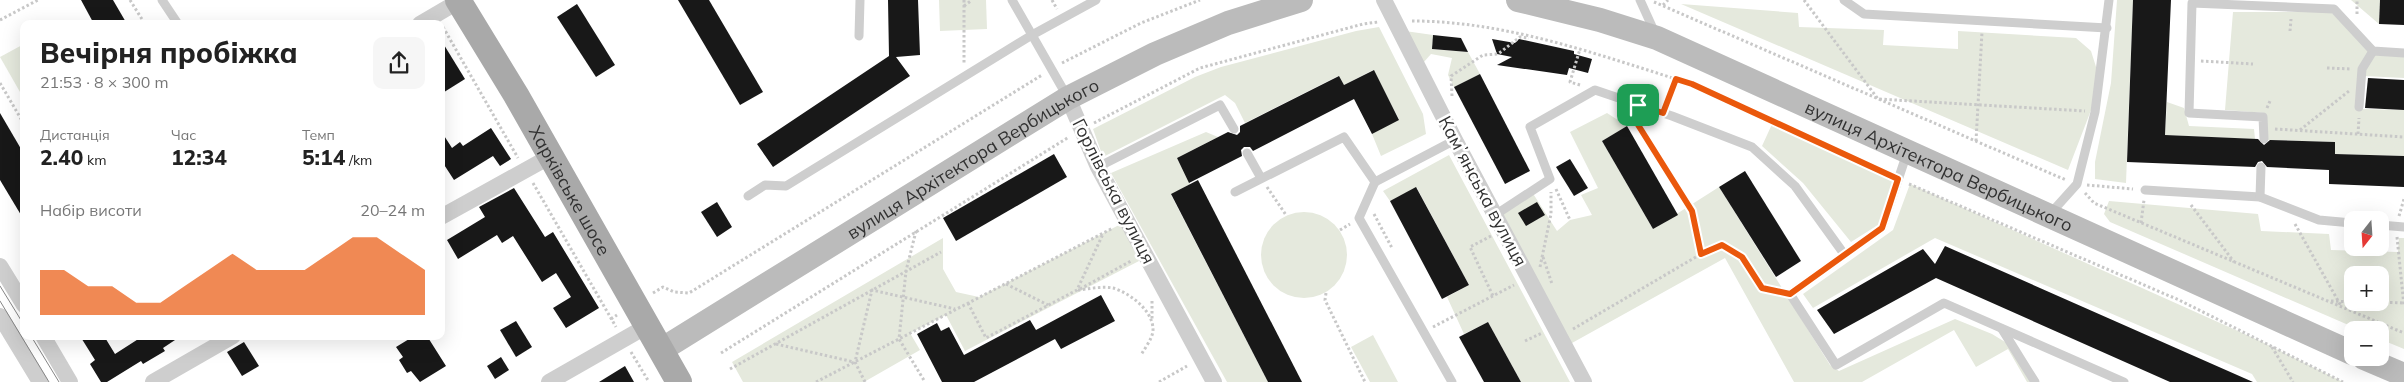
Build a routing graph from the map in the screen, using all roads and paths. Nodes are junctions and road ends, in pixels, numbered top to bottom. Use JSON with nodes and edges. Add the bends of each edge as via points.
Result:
{"nodes":[{"id":1,"x":38,"y":0,"type":"edge"},
{"id":2,"x":130,"y":0,"type":"edge"},
{"id":3,"x":162,"y":0,"type":"edge"},
{"id":4,"x":860,"y":0,"type":"edge"},
{"id":5,"x":964,"y":0,"type":"edge"},
{"id":6,"x":972,"y":0,"type":"edge"},
{"id":7,"x":1012,"y":0,"type":"edge"},
{"id":8,"x":1096,"y":0,"type":"edge"},
{"id":9,"x":1200,"y":0,"type":"edge"},
{"id":10,"x":1301,"y":0,"type":"edge"},
{"id":11,"x":1384,"y":0,"type":"edge"},
{"id":12,"x":1518,"y":0,"type":"edge"},
{"id":13,"x":1640,"y":0,"type":"edge"},
{"id":14,"x":1650,"y":0,"type":"edge"},
{"id":15,"x":1668,"y":0,"type":"edge"},
{"id":16,"x":1804,"y":0,"type":"edge"},
{"id":17,"x":1844,"y":0,"type":"edge"},
{"id":18,"x":2109,"y":0,"type":"edge"},
{"id":19,"x":458,"y":1,"type":"edge"},
{"id":20,"x":964,"y":6,"type":"junction"},
{"id":21,"x":1663,"y":6,"type":"junction"},
{"id":22,"x":0,"y":20,"type":"edge"},
{"id":23,"x":142,"y":20,"type":"edge"},
{"id":24,"x":175,"y":20,"type":"edge"},
{"id":25,"x":427,"y":20,"type":"edge"},
{"id":26,"x":1396,"y":21,"type":"junction"},
{"id":27,"x":1982,"y":21,"type":"junction"},
{"id":28,"x":2107,"y":28,"type":"junction"},
{"id":29,"x":445,"y":31,"type":"edge"},
{"id":30,"x":1032,"y":35,"type":"junction"},
{"id":31,"x":860,"y":36,"type":"dead end"},
{"id":32,"x":1658,"y":38,"type":"junction"},
{"id":33,"x":1550,"y":39,"type":"junction"},
{"id":34,"x":1580,"y":49,"type":"junction"},
{"id":35,"x":2373,"y":51,"type":"junction"},
{"id":36,"x":2404,"y":53,"type":"edge"},
{"id":37,"x":2190,"y":61,"type":"junction"},
{"id":38,"x":2253,"y":64,"type":"dead end"},
{"id":39,"x":2327,"y":68,"type":"dead end"},
{"id":40,"x":2362,"y":69,"type":"junction"},
{"id":41,"x":1051,"y":70,"type":"junction"},
{"id":42,"x":964,"y":77,"type":"junction"},
{"id":43,"x":1676,"y":79,"type":"junction"},
{"id":44,"x":2361,"y":81,"type":"junction"},
{"id":45,"x":0,"y":83,"type":"edge"},
{"id":46,"x":1595,"y":90,"type":"junction"},
{"id":47,"x":1068,"y":98,"type":"junction"},
{"id":48,"x":1878,"y":99,"type":"junction"},
{"id":49,"x":1452,"y":102,"type":"dead end"},
{"id":50,"x":1638,"y":105,"type":"junction"},
{"id":51,"x":1979,"y":105,"type":"junction"},
{"id":52,"x":2359,"y":107,"type":"dead end"},
{"id":53,"x":2096,"y":112,"type":"junction"},
{"id":54,"x":1663,"y":113,"type":"junction"},
{"id":55,"x":20,"y":117,"type":"edge"},
{"id":56,"x":2264,"y":128,"type":"junction"},
{"id":57,"x":1234,"y":129,"type":"dead end"},
{"id":58,"x":1082,"y":130,"type":"junction"},
{"id":59,"x":2300,"y":130,"type":"junction"},
{"id":60,"x":2404,"y":137,"type":"edge"},
{"id":61,"x":2264,"y":139,"type":"dead end"},
{"id":62,"x":1455,"y":140,"type":"junction"},
{"id":63,"x":1976,"y":141,"type":"junction"},
{"id":64,"x":1907,"y":153,"type":"junction"},
{"id":65,"x":1247,"y":154,"type":"dead end"},
{"id":66,"x":551,"y":156,"type":"junction"},
{"id":67,"x":1098,"y":167,"type":"junction"},
{"id":68,"x":2261,"y":167,"type":"dead end"},
{"id":69,"x":525,"y":170,"type":"junction"},
{"id":70,"x":1261,"y":178,"type":"junction"},
{"id":71,"x":1550,"y":178,"type":"junction"},
{"id":72,"x":1898,"y":179,"type":"junction"},
{"id":73,"x":1375,"y":182,"type":"junction"},
{"id":74,"x":2077,"y":184,"type":"junction"},
{"id":75,"x":1556,"y":187,"type":"dead end"},
{"id":76,"x":2145,"y":190,"type":"junction"},
{"id":77,"x":1236,"y":192,"type":"dead end"},
{"id":78,"x":2182,"y":192,"type":"junction"},
{"id":79,"x":748,"y":196,"type":"dead end"},
{"id":80,"x":2260,"y":198,"type":"junction"},
{"id":81,"x":2286,"y":207,"type":"junction"},
{"id":82,"x":1372,"y":210,"type":"dead end"},
{"id":83,"x":445,"y":215,"type":"edge"},
{"id":84,"x":1286,"y":215,"type":"dead end"},
{"id":85,"x":1495,"y":215,"type":"junction"},
{"id":86,"x":2048,"y":216,"type":"junction"},
{"id":87,"x":1570,"y":220,"type":"dead end"},
{"id":88,"x":1127,"y":221,"type":"junction"},
{"id":89,"x":2344,"y":222,"type":"edge"},
{"id":90,"x":2141,"y":223,"type":"junction"},
{"id":91,"x":2400,"y":227,"type":"edge"},
{"id":92,"x":916,"y":231,"type":"junction"},
{"id":93,"x":1103,"y":233,"type":"junction"},
{"id":94,"x":1491,"y":236,"type":"dead end"},
{"id":95,"x":941,"y":252,"type":"dead end"},
{"id":96,"x":1394,"y":252,"type":"dead end"},
{"id":97,"x":1145,"y":253,"type":"junction"},
{"id":98,"x":1701,"y":254,"type":"junction"},
{"id":99,"x":1844,"y":254,"type":"junction"},
{"id":100,"x":2234,"y":262,"type":"junction"},
{"id":101,"x":0,"y":266,"type":"edge"},
{"id":102,"x":906,"y":271,"type":"junction"},
{"id":103,"x":1533,"y":276,"type":"junction"},
{"id":104,"x":1005,"y":284,"type":"junction"},
{"id":105,"x":872,"y":290,"type":"junction"},
{"id":106,"x":1077,"y":290,"type":"junction"},
{"id":107,"x":1326,"y":292,"type":"dead end"},
{"id":108,"x":1790,"y":294,"type":"junction"},
{"id":109,"x":1493,"y":296,"type":"junction"},
{"id":110,"x":903,"y":297,"type":"junction"},
{"id":111,"x":20,"y":298,"type":"edge"},
{"id":112,"x":2328,"y":301,"type":"junction"},
{"id":113,"x":2339,"y":301,"type":"junction"},
{"id":114,"x":2344,"y":301,"type":"edge"},
{"id":115,"x":968,"y":303,"type":"junction"},
{"id":116,"x":2389,"y":303,"type":"edge"},
{"id":117,"x":2404,"y":304,"type":"edge"},
{"id":118,"x":1048,"y":305,"type":"junction"},
{"id":119,"x":2342,"y":306,"type":"junction"},
{"id":120,"x":956,"y":309,"type":"junction"},
{"id":121,"x":641,"y":315,"type":"junction"},
{"id":122,"x":0,"y":316,"type":"edge"},
{"id":123,"x":1431,"y":318,"type":"dead end"},
{"id":124,"x":611,"y":319,"type":"junction"},
{"id":125,"x":1435,"y":326,"type":"junction"},
{"id":126,"x":2001,"y":329,"type":"junction"},
{"id":127,"x":1424,"y":332,"type":"junction"},
{"id":128,"x":1543,"y":332,"type":"dead end"},
{"id":129,"x":2404,"y":333,"type":"edge"},
{"id":130,"x":1440,"y":334,"type":"dead end"},
{"id":131,"x":1559,"y":337,"type":"junction"},
{"id":132,"x":624,"y":339,"type":"junction"},
{"id":133,"x":899,"y":339,"type":"junction"},
{"id":134,"x":45,"y":340,"type":"edge"},
{"id":135,"x":226,"y":340,"type":"edge"},
{"id":136,"x":1525,"y":341,"type":"dead end"},
{"id":137,"x":776,"y":344,"type":"junction"},
{"id":138,"x":2272,"y":346,"type":"junction"},
{"id":139,"x":2344,"y":348,"type":"edge"},
{"id":140,"x":661,"y":350,"type":"junction"},
{"id":141,"x":721,"y":353,"type":"dead end"},
{"id":142,"x":1141,"y":355,"type":"dead end"},
{"id":143,"x":1201,"y":358,"type":"junction"},
{"id":144,"x":854,"y":362,"type":"junction"},
{"id":145,"x":2382,"y":366,"type":"edge"},
{"id":146,"x":730,"y":369,"type":"dead end"},
{"id":147,"x":2404,"y":376,"type":"edge"},
{"id":148,"x":40,"y":382,"type":"edge"},
{"id":149,"x":70,"y":382,"type":"edge"},
{"id":150,"x":153,"y":382,"type":"edge"},
{"id":151,"x":549,"y":382,"type":"edge"},
{"id":152,"x":649,"y":382,"type":"edge"},
{"id":153,"x":679,"y":382,"type":"edge"},
{"id":154,"x":816,"y":382,"type":"edge"},
{"id":155,"x":865,"y":382,"type":"edge"},
{"id":156,"x":924,"y":382,"type":"edge"},
{"id":157,"x":1159,"y":382,"type":"edge"},
{"id":158,"x":1214,"y":382,"type":"edge"},
{"id":159,"x":1365,"y":382,"type":"edge"},
{"id":160,"x":1452,"y":382,"type":"edge"},
{"id":161,"x":1584,"y":382,"type":"edge"},
{"id":162,"x":2035,"y":382,"type":"edge"},
{"id":163,"x":2124,"y":382,"type":"edge"},
{"id":164,"x":2293,"y":382,"type":"edge"},
{"id":165,"x":2343,"y":382,"type":"edge"}],
"edges":[{"from":1,"to":22,"type":"path"},
{"from":2,"to":23,"type":"path"},
{"from":3,"to":24,"type":"lane"},
{"from":4,"to":31,"type":"lane"},
{"from":5,"to":20,"type":"path"},
{"from":6,"to":20,"type":"path"},
{"from":7,"to":30,"type":"lane","name":"Горлівська вулиця"},
{"from":8,"to":30,"type":"lane"},
{"from":9,"to":41,"type":"path","via":[[1141,22]]},
{"from":10,"to":47,"type":"street","name":"вулиця Архітектора Вербицького","via":[[1219,27],[1155,54]]},
{"from":11,"to":26,"type":"street","name":"Камʼянська вулиця"},
{"from":12,"to":32,"type":"street","name":"вулиця Архітектора Вербицького"},
{"from":13,"to":32,"type":"lane"},
{"from":14,"to":21,"type":"path"},
{"from":15,"to":21,"type":"path"},
{"from":16,"to":48,"type":"path"},
{"from":17,"to":27,"type":"lane","via":[[1864,14]]},
{"from":18,"to":28,"type":"lane"},
{"from":19,"to":25,"type":"street"},
{"from":19,"to":66,"type":"main road","name":"Харківське шосе"},
{"from":20,"to":42,"type":"path"},
{"from":21,"to":48,"type":"path"},
{"from":26,"to":33,"type":"path","via":[[1428,21]]},
{"from":26,"to":58,"type":"path","via":[[1362,24],[1200,68]]},
{"from":26,"to":62,"type":"street","name":"Камʼянська вулиця"},
{"from":27,"to":28,"type":"lane"},
{"from":27,"to":51,"type":"path"},
{"from":28,"to":53,"type":"lane"},
{"from":29,"to":69,"type":"path"},
{"from":30,"to":41,"type":"lane","name":"Горлівська вулиця"},
{"from":30,"to":42,"type":"lane"},
{"from":32,"to":64,"type":"street","name":"вулиця Архітектора Вербицького"},
{"from":33,"to":34,"type":"path"},
{"from":33,"to":49,"type":"path","via":[[1520,37],[1498,54],[1483,55],[1451,76]]},
{"from":34,"to":43,"type":"path"},
{"from":34,"to":46,"type":"path","via":[[1570,82]]},
{"from":35,"to":36,"type":"lane"},
{"from":35,"to":37,"type":"lane","via":[[2334,9],[2192,3]]},
{"from":35,"to":40,"type":"lane"},
{"from":37,"to":38,"type":"path"},
{"from":37,"to":56,"type":"lane","via":[[2189,113],[2263,118]]},
{"from":39,"to":40,"type":"path"},
{"from":40,"to":44,"type":"lane"},
{"from":41,"to":47,"type":"lane","name":"Горлівська вулиця"},
{"from":41,"to":121,"type":"path","via":[[689,293],[663,287]]},
{"from":42,"to":79,"type":"lane","via":[[786,186],[765,185]]},
{"from":43,"to":54,"type":"path"},
{"from":43,"to":72,"type":"path"},
{"from":44,"to":52,"type":"lane"},
{"from":44,"to":59,"type":"path"},
{"from":45,"to":55,"type":"path"},
{"from":46,"to":50,"type":"lane"},
{"from":46,"to":71,"type":"lane","via":[[1530,127]]},
{"from":47,"to":58,"type":"street","name":"Горлівська вулиця"},
{"from":47,"to":140,"type":"street","name":"вулиця Архітектора Вербицького"},
{"from":48,"to":51,"type":"path"},
{"from":48,"to":63,"type":"path"},
{"from":50,"to":54,"type":"lane"},
{"from":50,"to":98,"type":"path","via":[[1635,120],[1692,211]]},
{"from":51,"to":53,"type":"path"},
{"from":51,"to":63,"type":"path"},
{"from":53,"to":74,"type":"lane"},
{"from":54,"to":99,"type":"lane","via":[[1752,147],[1796,186]]},
{"from":56,"to":59,"type":"path"},
{"from":56,"to":61,"type":"lane"},
{"from":57,"to":67,"type":"lane","via":[[1220,105]]},
{"from":58,"to":67,"type":"street","name":"Горлівська вулиця"},
{"from":58,"to":92,"type":"path"},
{"from":59,"to":60,"type":"path"},
{"from":62,"to":73,"type":"lane"},
{"from":62,"to":85,"type":"street","name":"Камʼянська вулиця"},
{"from":63,"to":74,"type":"path"},
{"from":64,"to":72,"type":"lane"},
{"from":64,"to":86,"type":"street","name":"вулиця Архітектора Вербицького"},
{"from":65,"to":70,"type":"lane"},
{"from":66,"to":69,"type":"street"},
{"from":66,"to":121,"type":"main road","name":"Харківське шосе"},
{"from":67,"to":88,"type":"street","name":"Горлівська вулиця"},
{"from":68,"to":80,"type":"lane"},
{"from":69,"to":83,"type":"street"},
{"from":69,"to":124,"type":"path"},
{"from":70,"to":73,"type":"lane","via":[[1344,137]]},
{"from":70,"to":77,"type":"lane"},
{"from":70,"to":84,"type":"path"},
{"from":71,"to":85,"type":"lane"},
{"from":71,"to":103,"type":"path","via":[[1551,214]]},
{"from":72,"to":99,"type":"lane","via":[[1882,228]]},
{"from":72,"to":138,"type":"path","via":[[2179,300]]},
{"from":73,"to":127,"type":"lane","via":[[1359,218]]},
{"from":74,"to":76,"type":"path"},
{"from":74,"to":86,"type":"lane"},
{"from":74,"to":90,"type":"path","via":[[2094,203]]},
{"from":75,"to":87,"type":"path"},
{"from":76,"to":78,"type":"lane"},
{"from":76,"to":90,"type":"path"},
{"from":78,"to":80,"type":"lane"},
{"from":78,"to":100,"type":"path"},
{"from":80,"to":81,"type":"lane"},
{"from":81,"to":89,"type":"lane","via":[[2320,220]]},
{"from":81,"to":113,"type":"path"},
{"from":82,"to":96,"type":"path"},
{"from":85,"to":103,"type":"street","name":"Камʼянська вулиця"},
{"from":86,"to":139,"type":"street","name":"вулиця Архітектора Вербицького"},
{"from":88,"to":93,"type":"path"},
{"from":88,"to":97,"type":"street","name":"Горлівська вулиця"},
{"from":90,"to":100,"type":"path"},
{"from":91,"to":117,"type":"path"},
{"from":92,"to":102,"type":"path"},
{"from":92,"to":141,"type":"path"},
{"from":93,"to":104,"type":"path"},
{"from":93,"to":106,"type":"path"},
{"from":94,"to":109,"type":"path","via":[[1470,248]]},
{"from":95,"to":102,"type":"path"},
{"from":97,"to":106,"type":"path"},
{"from":97,"to":143,"type":"street","name":"Горлівська вулиця"},
{"from":98,"to":108,"type":"path","via":[[1722,245],[1742,257],[1762,288]]},
{"from":98,"to":131,"type":"path"},
{"from":99,"to":108,"type":"lane"},
{"from":100,"to":112,"type":"path"},
{"from":101,"to":111,"type":"street"},
{"from":102,"to":105,"type":"path"},
{"from":102,"to":110,"type":"path"},
{"from":103,"to":109,"type":"path"},
{"from":103,"to":131,"type":"street","name":"Камʼянська вулиця"},
{"from":104,"to":115,"type":"path"},
{"from":104,"to":118,"type":"path"},
{"from":105,"to":110,"type":"path"},
{"from":105,"to":137,"type":"path"},
{"from":105,"to":144,"type":"path"},
{"from":106,"to":118,"type":"path"},
{"from":106,"to":142,"type":"path","via":[[1111,288],[1131,296],[1152,320],[1153,332]]},
{"from":107,"to":159,"type":"path","via":[[1325,300]]},
{"from":108,"to":126,"type":"lane","via":[[1836,365],[1944,303]]},
{"from":109,"to":125,"type":"path"},
{"from":110,"to":120,"type":"path"},
{"from":110,"to":133,"type":"path"},
{"from":112,"to":113,"type":"path"},
{"from":112,"to":119,"type":"path"},
{"from":113,"to":114,"type":"path"},
{"from":113,"to":119,"type":"path"},
{"from":115,"to":118,"type":"path","via":[[986,338]]},
{"from":115,"to":120,"type":"path"},
{"from":116,"to":117,"type":"path"},
{"from":119,"to":129,"type":"path"},
{"from":120,"to":133,"type":"path"},
{"from":121,"to":124,"type":"path"},
{"from":121,"to":132,"type":"street"},
{"from":121,"to":140,"type":"main road","name":"Харківське шосе"},
{"from":122,"to":148,"type":"street"},
{"from":123,"to":125,"type":"path"},
{"from":124,"to":132,"type":"path"},
{"from":125,"to":127,"type":"path"},
{"from":125,"to":130,"type":"path"},
{"from":126,"to":162,"type":"lane"},
{"from":126,"to":163,"type":"lane"},
{"from":127,"to":160,"type":"lane"},
{"from":128,"to":136,"type":"path"},
{"from":131,"to":161,"type":"street","name":"Камʼянська вулиця"},
{"from":132,"to":151,"type":"street"},
{"from":132,"to":152,"type":"path"},
{"from":133,"to":144,"type":"path"},
{"from":133,"to":156,"type":"path"},
{"from":134,"to":149,"type":"street"},
{"from":135,"to":150,"type":"street"},
{"from":137,"to":144,"type":"path"},
{"from":137,"to":146,"type":"path"},
{"from":138,"to":164,"type":"path"},
{"from":138,"to":165,"type":"path"},
{"from":140,"to":153,"type":"main road","name":"Харківське шосе"},
{"from":143,"to":157,"type":"path"},
{"from":143,"to":158,"type":"street","name":"Горлівська вулиця"},
{"from":144,"to":154,"type":"path"},
{"from":144,"to":155,"type":"path"},
{"from":145,"to":147,"type":"street"}]}
